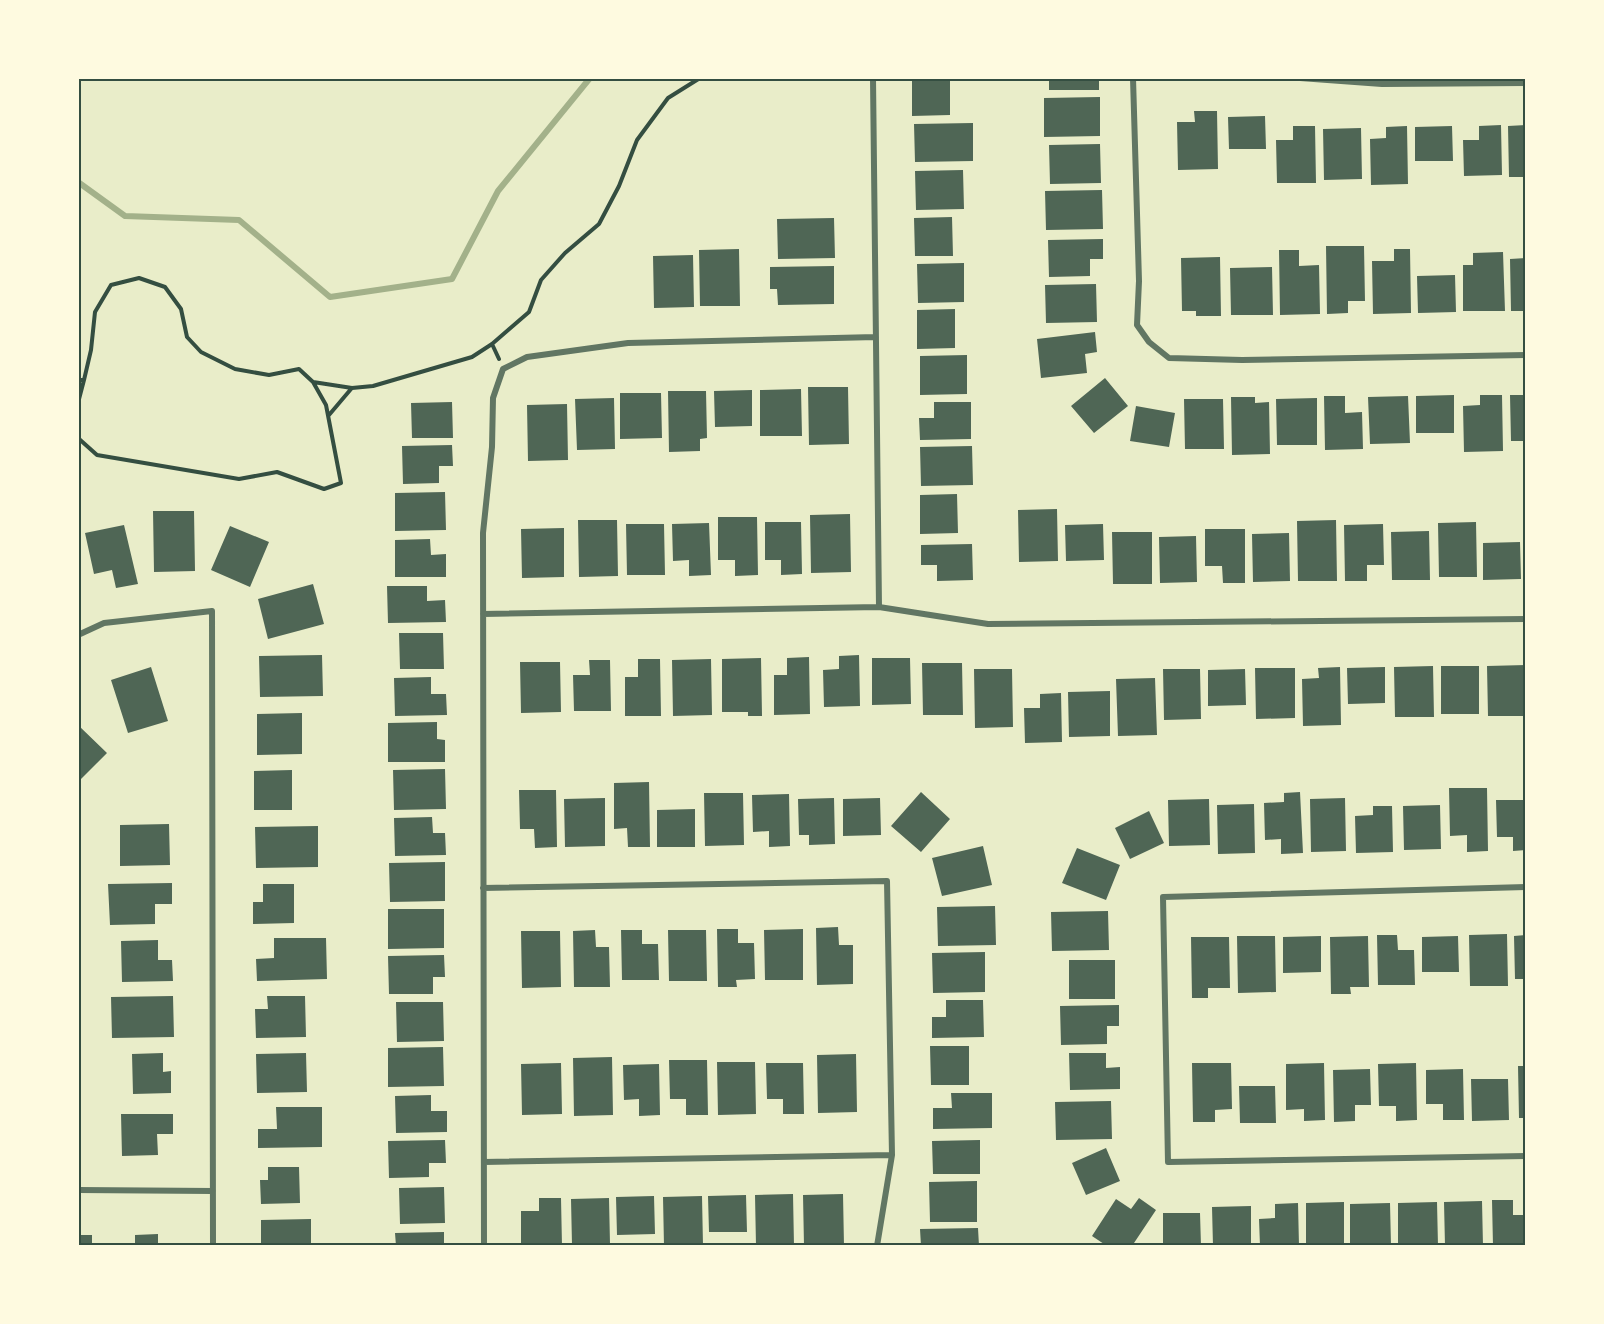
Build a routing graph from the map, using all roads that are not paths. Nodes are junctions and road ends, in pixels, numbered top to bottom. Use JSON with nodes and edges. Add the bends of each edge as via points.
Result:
{"nodes":[{"id":1,"x":873,"y":78,"type":"edge"},
{"id":2,"x":1133,"y":78,"type":"edge"},
{"id":3,"x":1300,"y":78,"type":"edge"},
{"id":4,"x":1526,"y":83,"type":"edge"},
{"id":5,"x":876,"y":337,"type":"junction"},
{"id":6,"x":1526,"y":355,"type":"edge"},
{"id":7,"x":879,"y":608,"type":"junction"},
{"id":8,"x":483,"y":614,"type":"junction"},
{"id":9,"x":1526,"y":619,"type":"edge"},
{"id":10,"x":78,"y":635,"type":"edge"},
{"id":11,"x":1526,"y":887,"type":"edge"},
{"id":12,"x":483,"y":888,"type":"junction"},
{"id":13,"x":892,"y":1155,"type":"junction"},
{"id":14,"x":1526,"y":1156,"type":"edge"},
{"id":15,"x":484,"y":1162,"type":"junction"},
{"id":16,"x":78,"y":1190,"type":"edge"},
{"id":17,"x":213,"y":1191,"type":"junction"},
{"id":18,"x":213,"y":1246,"type":"edge"},
{"id":19,"x":484,"y":1246,"type":"edge"},
{"id":20,"x":877,"y":1246,"type":"edge"}],
"edges":[{"from":1,"to":5,"type":"street"},
{"from":2,"to":6,"type":"street","via":[[1137,325],[1149,342],[1169,358]]},
{"from":3,"to":4,"type":"street","via":[[1382,84]]},
{"from":5,"to":7,"type":"street"},
{"from":5,"to":8,"type":"street","via":[[628,343],[526,357],[503,369],[494,398],[483,534]]},
{"from":7,"to":8,"type":"street"},
{"from":7,"to":9,"type":"street","via":[[988,624]]},
{"from":8,"to":12,"type":"street"},
{"from":10,"to":17,"type":"street","via":[[104,623],[212,611]]},
{"from":11,"to":14,"type":"street","via":[[1163,897],[1168,1162]]},
{"from":12,"to":13,"type":"street","via":[[887,881]]},
{"from":12,"to":15,"type":"street"},
{"from":13,"to":15,"type":"street"},
{"from":13,"to":20,"type":"street"},
{"from":15,"to":19,"type":"street"},
{"from":16,"to":17,"type":"street"},
{"from":17,"to":18,"type":"street"}]}
